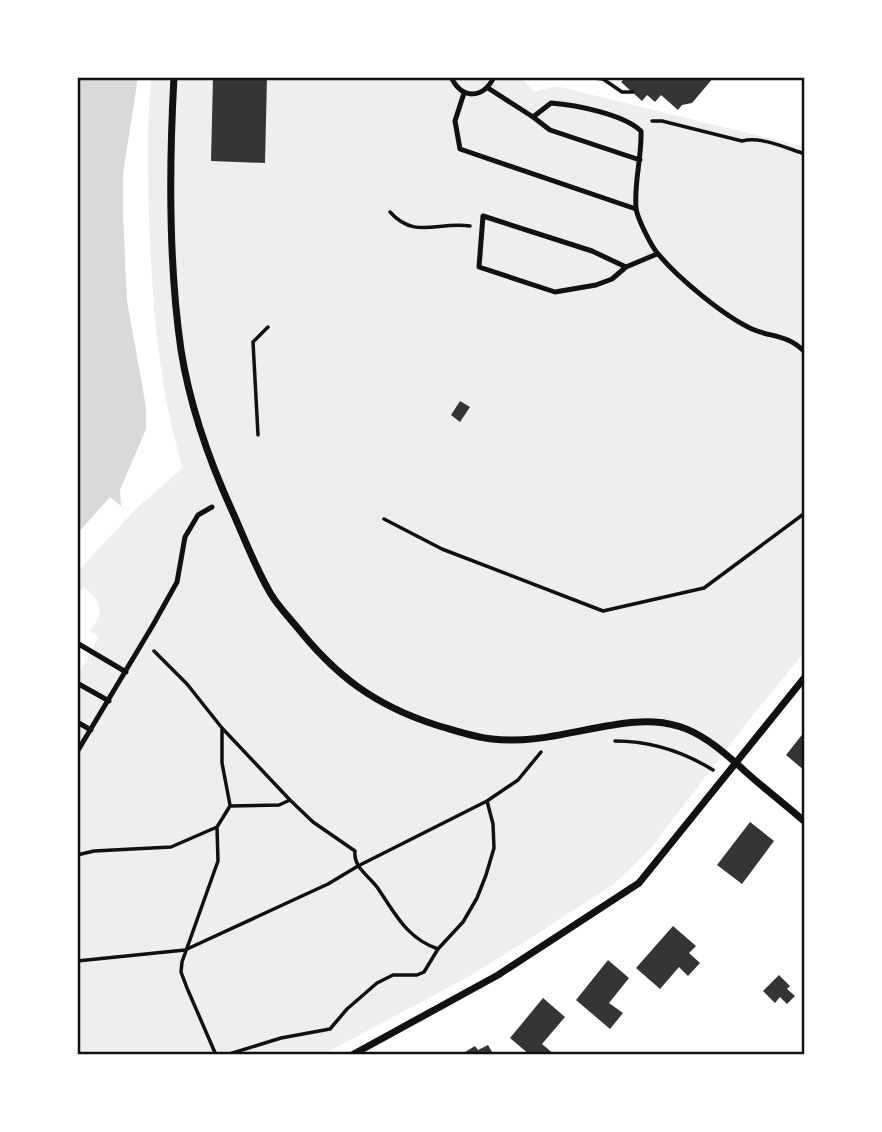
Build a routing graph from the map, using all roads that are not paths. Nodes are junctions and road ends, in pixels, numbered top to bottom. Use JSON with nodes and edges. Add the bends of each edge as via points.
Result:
{"nodes":[{"id":1,"x":174,"y":77,"type":"edge"},
{"id":2,"x":337,"y":77,"type":"edge"},
{"id":3,"x":451,"y":77,"type":"edge"},
{"id":4,"x":494,"y":77,"type":"edge"},
{"id":5,"x":488,"y":88,"type":"junction"},
{"id":6,"x":464,"y":93,"type":"junction"},
{"id":7,"x":533,"y":117,"type":"junction"},
{"id":8,"x":640,"y":160,"type":"junction"},
{"id":9,"x":636,"y":209,"type":"junction"},
{"id":10,"x":657,"y":254,"type":"junction"},
{"id":11,"x":626,"y":267,"type":"junction"},
{"id":12,"x":805,"y":352,"type":"edge"},
{"id":13,"x":212,"y":508,"type":"dead end"},
{"id":14,"x":77,"y":643,"type":"edge"},
{"id":15,"x":126,"y":672,"type":"junction"},
{"id":16,"x":805,"y":677,"type":"edge"},
{"id":17,"x":77,"y":683,"type":"edge"},
{"id":18,"x":109,"y":701,"type":"junction"},
{"id":19,"x":77,"y":722,"type":"edge"},
{"id":20,"x":91,"y":730,"type":"junction"},
{"id":21,"x":77,"y":752,"type":"edge"},
{"id":22,"x":736,"y":762,"type":"junction"},
{"id":23,"x":805,"y":822,"type":"edge"},
{"id":24,"x":352,"y":1055,"type":"edge"}],
"edges":[{"from":1,"to":22,"type":"street","via":[[173,250],[182,353],[202,437],[268,590],[332,668],[386,706],[492,739],[546,738],[659,721],[684,726]]},
{"from":2,"to":3,"type":"lane"},
{"from":3,"to":6,"type":"lane"},
{"from":4,"to":5,"type":"lane"},
{"from":5,"to":6,"type":"lane","via":[[477,94]]},
{"from":5,"to":7,"type":"lane"},
{"from":6,"to":9,"type":"lane","via":[[455,121],[460,149]]},
{"from":7,"to":8,"type":"lane","via":[[550,130]]},
{"from":7,"to":8,"type":"lane","via":[[551,103],[569,104],[632,123],[641,131]]},
{"from":8,"to":9,"type":"lane"},
{"from":9,"to":10,"type":"lane"},
{"from":10,"to":11,"type":"lane"},
{"from":10,"to":12,"type":"lane","via":[[732,316],[752,329],[785,337]]},
{"from":11,"to":11,"type":"lane","via":[[592,251],[483,216],[479,267],[555,292],[596,285]]},
{"from":13,"to":15,"type":"lane","via":[[198,514],[185,537],[177,582]]},
{"from":14,"to":15,"type":"lane"},
{"from":15,"to":18,"type":"lane"},
{"from":16,"to":22,"type":"street"},
{"from":17,"to":18,"type":"lane"},
{"from":18,"to":20,"type":"lane"},
{"from":19,"to":20,"type":"lane"},
{"from":20,"to":21,"type":"lane"},
{"from":22,"to":23,"type":"street"},
{"from":22,"to":24,"type":"street","via":[[629,891],[498,975]]}]}
